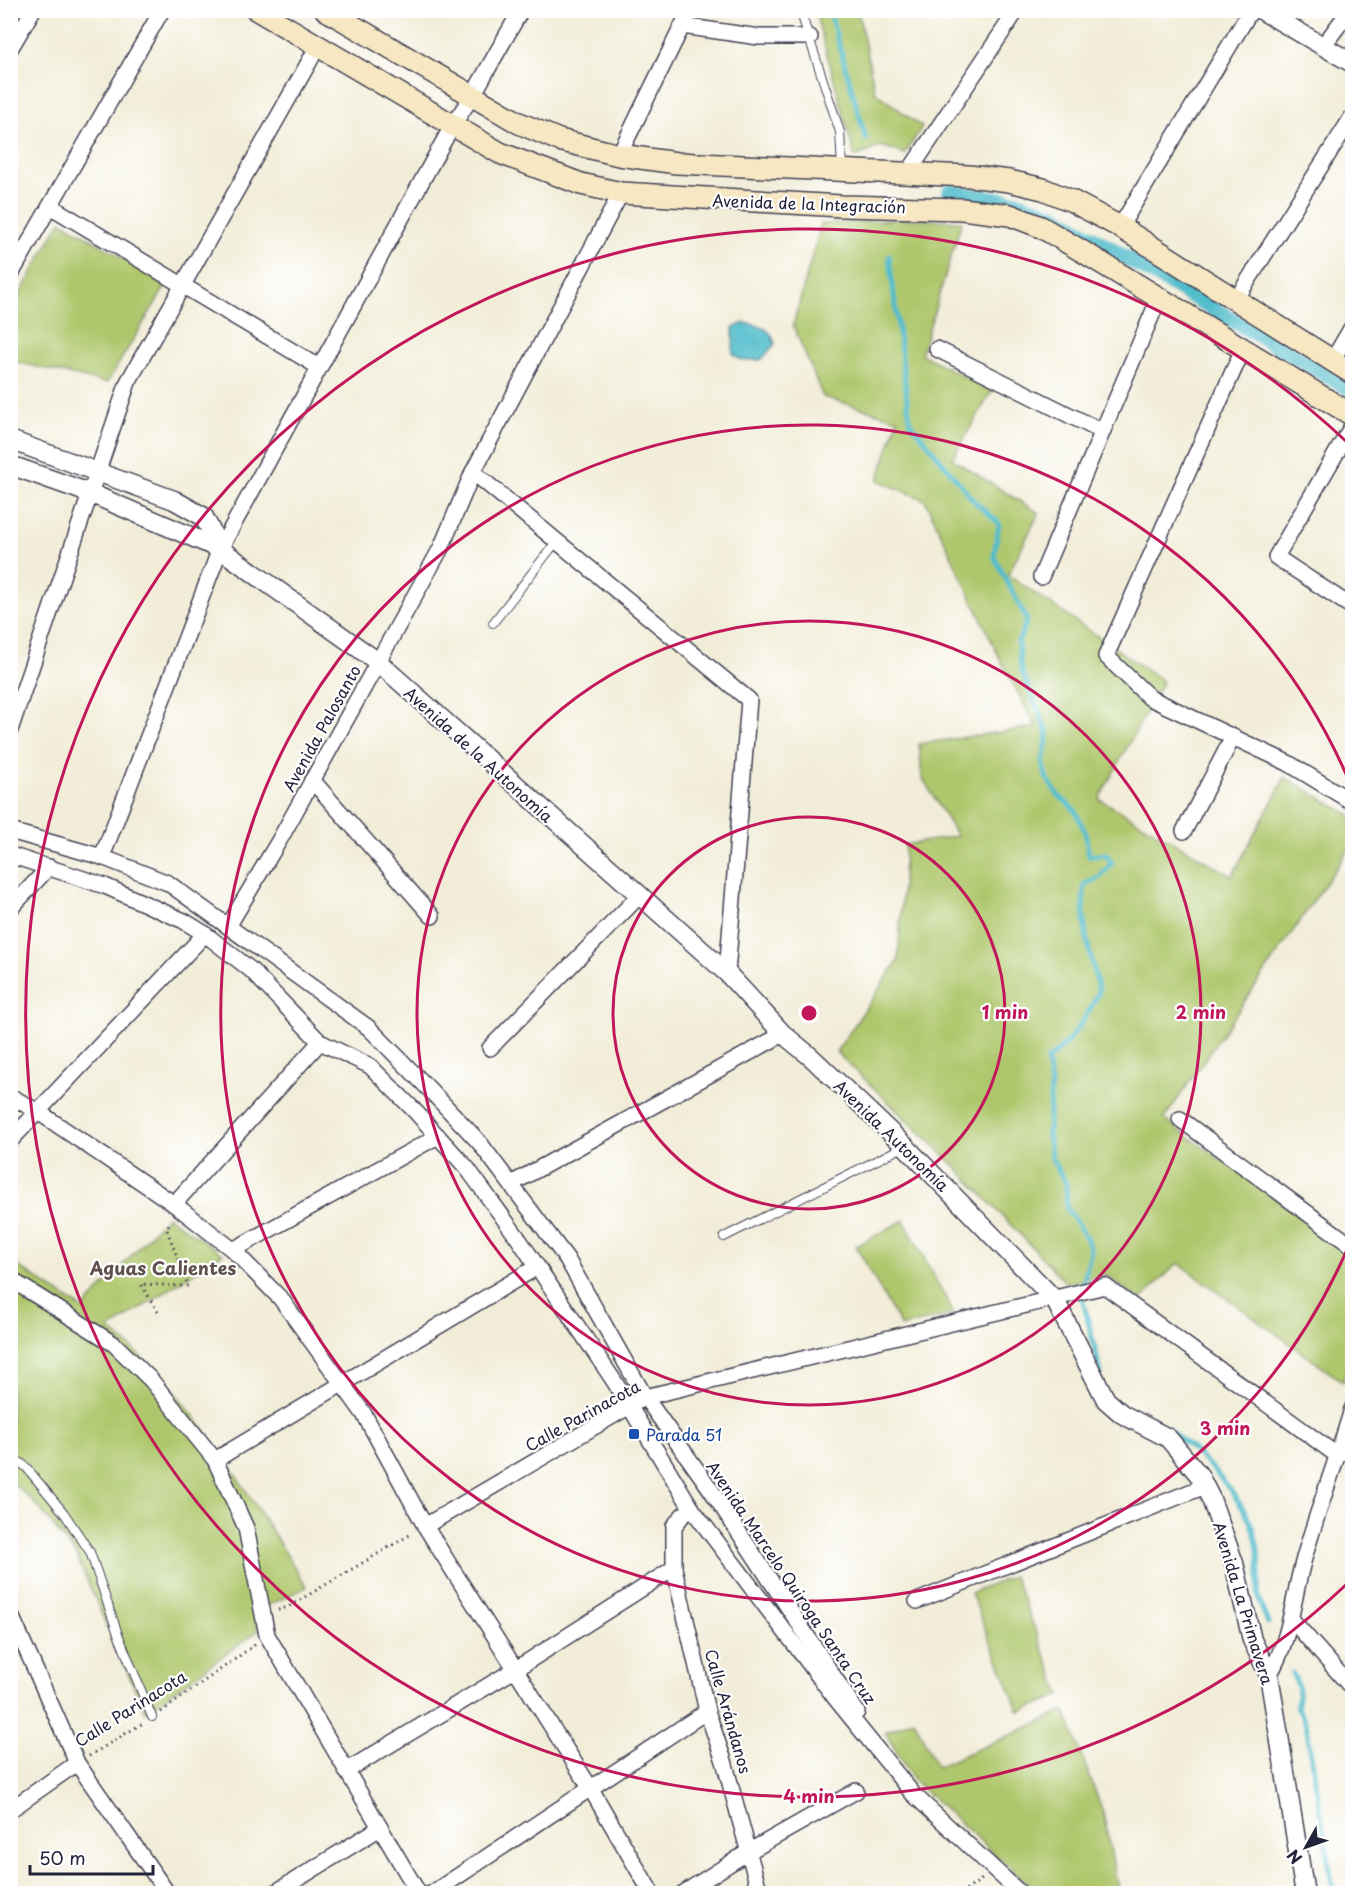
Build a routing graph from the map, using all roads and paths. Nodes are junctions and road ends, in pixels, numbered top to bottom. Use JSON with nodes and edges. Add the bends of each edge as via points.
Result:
{"nodes":[{"id":1,"x":33,"y":10,"type":"edge"},
{"id":2,"x":162,"y":10,"type":"edge"},
{"id":3,"x":257,"y":10,"type":"edge"},
{"id":4,"x":326,"y":10,"type":"edge"},
{"id":5,"x":521,"y":10,"type":"edge"},
{"id":6,"x":690,"y":10,"type":"edge"},
{"id":7,"x":800,"y":10,"type":"edge"},
{"id":8,"x":1017,"y":10,"type":"edge"},
{"id":9,"x":1251,"y":10,"type":"edge"},
{"id":10,"x":1261,"y":10,"type":"edge"},
{"id":11,"x":1350,"y":10,"type":"edge"},
{"id":12,"x":348,"y":16,"type":"edge"},
{"id":13,"x":682,"y":26,"type":"junction"},
{"id":14,"x":810,"y":37,"type":"junction"},
{"id":15,"x":1323,"y":46,"type":"junction"},
{"id":16,"x":316,"y":48,"type":"junction"},
{"id":17,"x":10,"y":49,"type":"edge"},
{"id":18,"x":1353,"y":63,"type":"edge"},
{"id":19,"x":473,"y":95,"type":"junction"},
{"id":20,"x":1353,"y":117,"type":"edge"},
{"id":21,"x":452,"y":126,"type":"junction"},
{"id":22,"x":619,"y":154,"type":"junction"},
{"id":23,"x":843,"y":172,"type":"junction"},
{"id":24,"x":877,"y":172,"type":"junction"},
{"id":25,"x":908,"y":173,"type":"junction"},
{"id":26,"x":621,"y":193,"type":"junction"},
{"id":27,"x":50,"y":206,"type":"junction"},
{"id":28,"x":881,"y":206,"type":"junction"},
{"id":29,"x":1120,"y":227,"type":"junction"},
{"id":30,"x":11,"y":276,"type":"edge"},
{"id":31,"x":182,"y":285,"type":"junction"},
{"id":32,"x":1159,"y":298,"type":"junction"},
{"id":33,"x":1235,"y":302,"type":"junction"},
{"id":34,"x":1353,"y":327,"type":"edge"},
{"id":35,"x":937,"y":349,"type":"dead end"},
{"id":36,"x":1242,"y":349,"type":"junction"},
{"id":37,"x":1332,"y":361,"type":"junction"},
{"id":38,"x":319,"y":367,"type":"junction"},
{"id":39,"x":1353,"y":373,"type":"edge"},
{"id":40,"x":1353,"y":415,"type":"edge"},
{"id":41,"x":1353,"y":426,"type":"edge"},
{"id":42,"x":1101,"y":431,"type":"junction"},
{"id":43,"x":10,"y":440,"type":"edge"},
{"id":44,"x":10,"y":465,"type":"edge"},
{"id":45,"x":473,"y":472,"type":"junction"},
{"id":46,"x":99,"y":474,"type":"junction"},
{"id":47,"x":92,"y":494,"type":"junction"},
{"id":48,"x":556,"y":542,"type":"junction"},
{"id":49,"x":220,"y":549,"type":"junction"},
{"id":50,"x":1041,"y":577,"type":"dead end"},
{"id":51,"x":1353,"y":607,"type":"edge"},
{"id":52,"x":493,"y":624,"type":"dead end"},
{"id":53,"x":378,"y":662,"type":"junction"},
{"id":54,"x":10,"y":730,"type":"edge"},
{"id":55,"x":1233,"y":737,"type":"junction"},
{"id":56,"x":312,"y":780,"type":"junction"},
{"id":57,"x":1351,"y":795,"type":"edge"},
{"id":58,"x":10,"y":831,"type":"edge"},
{"id":59,"x":1184,"y":831,"type":"dead end"},
{"id":60,"x":10,"y":855,"type":"edge"},
{"id":61,"x":102,"y":857,"type":"junction"},
{"id":62,"x":49,"y":867,"type":"junction"},
{"id":63,"x":639,"y":896,"type":"junction"},
{"id":64,"x":10,"y":909,"type":"edge"},
{"id":65,"x":432,"y":916,"type":"dead end"},
{"id":66,"x":229,"y":925,"type":"junction"},
{"id":67,"x":205,"y":934,"type":"junction"},
{"id":68,"x":727,"y":973,"type":"junction"},
{"id":69,"x":783,"y":1034,"type":"junction"},
{"id":70,"x":320,"y":1041,"type":"junction"},
{"id":71,"x":490,"y":1048,"type":"dead end"},
{"id":72,"x":10,"y":1096,"type":"edge"},
{"id":73,"x":37,"y":1111,"type":"junction"},
{"id":74,"x":1180,"y":1119,"type":"dead end"},
{"id":75,"x":438,"y":1136,"type":"junction"},
{"id":76,"x":10,"y":1141,"type":"edge"},
{"id":77,"x":905,"y":1146,"type":"junction"},
{"id":78,"x":511,"y":1184,"type":"junction"},
{"id":79,"x":174,"y":1204,"type":"junction"},
{"id":80,"x":723,"y":1237,"type":"dead end"},
{"id":81,"x":1353,"y":1246,"type":"edge"},
{"id":82,"x":233,"y":1250,"type":"junction"},
{"id":83,"x":537,"y":1267,"type":"junction"},
{"id":84,"x":10,"y":1279,"type":"edge"},
{"id":85,"x":1055,"y":1300,"type":"junction"},
{"id":86,"x":158,"y":1312,"type":"dead end"},
{"id":87,"x":341,"y":1384,"type":"junction"},
{"id":88,"x":645,"y":1397,"type":"junction"},
{"id":89,"x":629,"y":1407,"type":"junction"},
{"id":90,"x":1353,"y":1409,"type":"edge"},
{"id":91,"x":1344,"y":1450,"type":"edge"},
{"id":92,"x":10,"y":1455,"type":"edge"},
{"id":93,"x":215,"y":1460,"type":"junction"},
{"id":94,"x":1205,"y":1486,"type":"junction"},
{"id":95,"x":692,"y":1509,"type":"junction"},
{"id":96,"x":425,"y":1526,"type":"junction"},
{"id":97,"x":674,"y":1568,"type":"junction"},
{"id":98,"x":917,"y":1601,"type":"dead end"},
{"id":99,"x":10,"y":1613,"type":"edge"},
{"id":100,"x":262,"y":1616,"type":"junction"},
{"id":101,"x":1292,"y":1620,"type":"junction"},
{"id":102,"x":267,"y":1635,"type":"junction"},
{"id":103,"x":516,"y":1669,"type":"junction"},
{"id":104,"x":1269,"y":1675,"type":"junction"},
{"id":105,"x":1353,"y":1688,"type":"edge"},
{"id":106,"x":706,"y":1711,"type":"junction"},
{"id":107,"x":152,"y":1718,"type":"junction"},
{"id":108,"x":77,"y":1763,"type":"junction"},
{"id":109,"x":895,"y":1769,"type":"junction"},
{"id":110,"x":346,"y":1771,"type":"junction"},
{"id":111,"x":591,"y":1789,"type":"junction"},
{"id":112,"x":856,"y":1791,"type":"dead end"},
{"id":113,"x":10,"y":1810,"type":"edge"},
{"id":114,"x":380,"y":1828,"type":"junction"},
{"id":115,"x":748,"y":1852,"type":"junction"},
{"id":116,"x":996,"y":1870,"type":"junction"},
{"id":117,"x":168,"y":1893,"type":"edge"},
{"id":118,"x":273,"y":1893,"type":"edge"},
{"id":119,"x":419,"y":1893,"type":"edge"},
{"id":120,"x":431,"y":1893,"type":"edge"},
{"id":121,"x":652,"y":1893,"type":"edge"},
{"id":122,"x":682,"y":1893,"type":"edge"},
{"id":123,"x":760,"y":1893,"type":"edge"},
{"id":124,"x":961,"y":1893,"type":"edge"},
{"id":125,"x":1021,"y":1893,"type":"edge"},
{"id":126,"x":1305,"y":1893,"type":"edge"}],
"edges":[{"from":1,"to":17,"type":"street"},
{"from":2,"to":27,"type":"street"},
{"from":3,"to":16,"type":"main road","name":"Avenida de la Integración"},
{"from":4,"to":12,"type":"main road","name":"Avenida de la Integración"},
{"from":5,"to":19,"type":"street"},
{"from":6,"to":13,"type":"street"},
{"from":7,"to":14,"type":"lane"},
{"from":8,"to":25,"type":"street"},
{"from":9,"to":29,"type":"street"},
{"from":10,"to":15,"type":"street"},
{"from":11,"to":15,"type":"street"},
{"from":12,"to":19,"type":"main road","name":"Avenida de la Integración"},
{"from":13,"to":14,"type":"street","via":[[759,37]]},
{"from":13,"to":22,"type":"street"},
{"from":14,"to":23,"type":"lane","via":[[840,132]]},
{"from":15,"to":18,"type":"street"},
{"from":16,"to":21,"type":"main road","name":"Avenida de la Integración"},
{"from":16,"to":31,"type":"street"},
{"from":19,"to":21,"type":"street"},
{"from":19,"to":22,"type":"main road","name":"Avenida de la Integración","via":[[519,123],[560,140]]},
{"from":20,"to":33,"type":"street"},
{"from":21,"to":26,"type":"main road","name":"Avenida de la Integración","via":[[540,171]]},
{"from":21,"to":38,"type":"street"},
{"from":22,"to":23,"type":"main road","name":"Avenida de la Integración","via":[[677,163]]},
{"from":23,"to":24,"type":"main road","name":"Avenida de la Integración"},
{"from":24,"to":25,"type":"main road","name":"Avenida de la Integración"},
{"from":24,"to":28,"type":"main road"},
{"from":25,"to":29,"type":"main road","name":"Avenida de la Integración","via":[[1009,181],[1043,189]]},
{"from":26,"to":28,"type":"main road","name":"Avenida de la Integración"},
{"from":26,"to":45,"type":"street","name":"Avenida Palosanto"},
{"from":27,"to":30,"type":"street"},
{"from":27,"to":31,"type":"street"},
{"from":28,"to":32,"type":"main road","name":"Avenida de la Integración","via":[[1010,215],[1041,227]]},
{"from":29,"to":33,"type":"main road","name":"Avenida de la Integración"},
{"from":31,"to":38,"type":"street"},
{"from":31,"to":46,"type":"street","via":[[128,382]]},
{"from":32,"to":36,"type":"main road","name":"Avenida de la Integración"},
{"from":32,"to":42,"type":"street"},
{"from":33,"to":37,"type":"main road","name":"Avenida de la Integración"},
{"from":34,"to":37,"type":"street"},
{"from":35,"to":42,"type":"street"},
{"from":36,"to":40,"type":"main road","name":"Avenida de la Integración"},
{"from":36,"to":55,"type":"street","via":[[1106,656],[1150,698]]},
{"from":37,"to":39,"type":"main road","name":"Avenida de la Integración"},
{"from":38,"to":49,"type":"street"},
{"from":41,"to":51,"type":"street","via":[[1276,557]]},
{"from":42,"to":50,"type":"street"},
{"from":43,"to":46,"type":"street","name":"Avenida de la Autonomía"},
{"from":44,"to":47,"type":"street","name":"Avenida de la Autonomía"},
{"from":45,"to":48,"type":"street"},
{"from":45,"to":53,"type":"street","name":"Avenida Palosanto","via":[[441,548]]},
{"from":46,"to":47,"type":"street"},
{"from":46,"to":49,"type":"street","name":"Avenida de la Autonomía","via":[[174,500],[204,517]]},
{"from":47,"to":49,"type":"street","name":"Avenida de la Autonomía"},
{"from":47,"to":54,"type":"street"},
{"from":48,"to":52,"type":"lane"},
{"from":48,"to":68,"type":"street","via":[[749,700]]},
{"from":49,"to":53,"type":"street","name":"Avenida de la Autonomía"},
{"from":49,"to":61,"type":"street"},
{"from":53,"to":56,"type":"street","name":"Avenida Palosanto"},
{"from":53,"to":63,"type":"street","name":"Avenida de la Autonomía"},
{"from":55,"to":57,"type":"street"},
{"from":55,"to":59,"type":"street"},
{"from":56,"to":65,"type":"street"},
{"from":56,"to":66,"type":"street","name":"Avenida Palosanto"},
{"from":58,"to":61,"type":"street","name":"Avenida Marcelo Quiroga Santa Cruz"},
{"from":60,"to":62,"type":"street","name":"Avenida Marcelo Quiroga Santa Cruz"},
{"from":61,"to":66,"type":"street","name":"Avenida Marcelo Quiroga Santa Cruz","via":[[168,883]]},
{"from":62,"to":64,"type":"street"},
{"from":62,"to":67,"type":"street","name":"Avenida Marcelo Quiroga Santa Cruz","via":[[105,886]]},
{"from":63,"to":68,"type":"street","name":"Avenida de la Autonomía"},
{"from":63,"to":71,"type":"street"},
{"from":66,"to":78,"type":"street","name":"Avenida Marcelo Quiroga Santa Cruz","via":[[369,1028],[479,1142]]},
{"from":67,"to":70,"type":"street","name":"Avenida Marcelo Quiroga Santa Cruz","via":[[251,970]]},
{"from":67,"to":73,"type":"street"},
{"from":68,"to":69,"type":"street","name":"Avenida Autonomía"},
{"from":69,"to":77,"type":"street","name":"Avenida Autonomía"},
{"from":69,"to":78,"type":"street"},
{"from":70,"to":75,"type":"street","name":"Avenida Marcelo Quiroga Santa Cruz","via":[[370,1066]]},
{"from":70,"to":79,"type":"street"},
{"from":72,"to":73,"type":"street"},
{"from":73,"to":76,"type":"street"},
{"from":73,"to":79,"type":"street"},
{"from":74,"to":81,"type":"street"},
{"from":75,"to":82,"type":"street"},
{"from":75,"to":83,"type":"street","name":"Avenida Marcelo Quiroga Santa Cruz","via":[[467,1168]]},
{"from":77,"to":80,"type":"lane"},
{"from":77,"to":85,"type":"street","name":"Avenida Autonomía"},
{"from":78,"to":88,"type":"street","name":"Avenida Marcelo Quiroga Santa Cruz","via":[[567,1259]]},
{"from":79,"to":82,"type":"street"},
{"from":79,"to":86,"type":"path","via":[[167,1230],[188,1286],[141,1284]]},
{"from":82,"to":87,"type":"street","via":[[281,1299]]},
{"from":83,"to":87,"type":"street"},
{"from":83,"to":89,"type":"street","name":"Avenida Marcelo Quiroga Santa Cruz"},
{"from":84,"to":93,"type":"street","via":[[114,1344],[151,1380]]},
{"from":85,"to":88,"type":"street","name":"Calle Parinacota"},
{"from":85,"to":91,"type":"street","name":"Calle Parinacota","via":[[1105,1286]]},
{"from":85,"to":94,"type":"street","name":"Avenida La Primavera","via":[[1106,1400],[1122,1414],[1168,1438]]},
{"from":87,"to":93,"type":"street"},
{"from":87,"to":96,"type":"street","via":[[364,1414]]},
{"from":88,"to":89,"type":"street","name":"Calle Parinacota"},
{"from":88,"to":109,"type":"street","name":"Avenida Marcelo Quiroga Santa Cruz"},
{"from":89,"to":95,"type":"street","name":"Avenida Marcelo Quiroga Santa Cruz"},
{"from":89,"to":96,"type":"street","name":"Calle Parinacota"},
{"from":90,"to":91,"type":"street"},
{"from":91,"to":101,"type":"street","via":[[1302,1563]]},
{"from":92,"to":107,"type":"lane","via":[[26,1467],[90,1551]]},
{"from":93,"to":100,"type":"street","via":[[246,1527]]},
{"from":94,"to":98,"type":"street"},
{"from":94,"to":104,"type":"street","name":"Avenida La Primavera","via":[[1234,1563],[1252,1640]]},
{"from":95,"to":97,"type":"street","name":"Calle Arándanos","via":[[674,1526]]},
{"from":95,"to":109,"type":"street","name":"Avenida Marcelo Quiroga Santa Cruz","via":[[836,1699]]},
{"from":96,"to":100,"type":"path","via":[[288,1607]]},
{"from":96,"to":103,"type":"street"},
{"from":97,"to":103,"type":"street"},
{"from":97,"to":106,"type":"street","name":"Calle Arándanos"},
{"from":99,"to":108,"type":"street"},
{"from":100,"to":102,"type":"street"},
{"from":101,"to":104,"type":"street"},
{"from":101,"to":105,"type":"street"},
{"from":102,"to":107,"type":"path","name":"Calle Parinacota"},
{"from":102,"to":110,"type":"street"},
{"from":103,"to":110,"type":"street"},
{"from":103,"to":111,"type":"street"},
{"from":104,"to":126,"type":"street","name":"Avenida La Primavera"},
{"from":106,"to":111,"type":"street"},
{"from":106,"to":115,"type":"street","name":"Calle Arándanos"},
{"from":107,"to":108,"type":"path","name":"Calle Parinacota"},
{"from":108,"to":113,"type":"street","name":"Calle Parinacota"},
{"from":108,"to":117,"type":"street"},
{"from":109,"to":116,"type":"street","name":"Avenida Marcelo Quiroga Santa Cruz","via":[[913,1794]]},
{"from":110,"to":114,"type":"street"},
{"from":111,"to":120,"type":"street"},
{"from":111,"to":121,"type":"street"},
{"from":112,"to":115,"type":"street"},
{"from":114,"to":118,"type":"street"},
{"from":114,"to":119,"type":"street"},
{"from":115,"to":122,"type":"street"},
{"from":115,"to":123,"type":"street","name":"Calle Arándanos"},
{"from":116,"to":124,"type":"path"},
{"from":116,"to":125,"type":"street","name":"Avenida Marcelo Quiroga Santa Cruz"}]}
